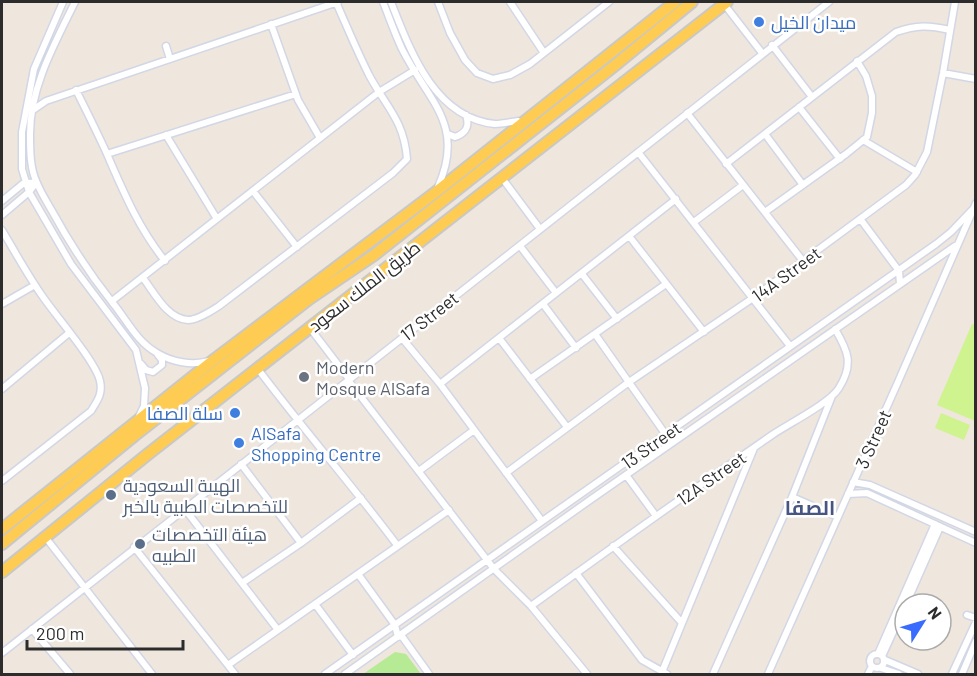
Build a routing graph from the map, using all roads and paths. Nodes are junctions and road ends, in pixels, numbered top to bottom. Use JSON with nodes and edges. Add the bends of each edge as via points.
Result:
{"nodes":[{"id":1,"x":63,"y":2,"type":"edge"},
{"id":2,"x":75,"y":2,"type":"edge"},
{"id":3,"x":308,"y":2,"type":"edge"},
{"id":4,"x":337,"y":2,"type":"edge"},
{"id":5,"x":383,"y":2,"type":"edge"},
{"id":6,"x":391,"y":2,"type":"edge"},
{"id":7,"x":438,"y":2,"type":"edge"},
{"id":8,"x":510,"y":2,"type":"edge"},
{"id":9,"x":607,"y":2,"type":"edge"},
{"id":10,"x":675,"y":2,"type":"edge"},
{"id":11,"x":692,"y":2,"type":"edge"},
{"id":12,"x":829,"y":2,"type":"edge"},
{"id":13,"x":955,"y":2,"type":"edge"},
{"id":14,"x":725,"y":3,"type":"edge"},
{"id":15,"x":311,"y":11,"type":"junction"},
{"id":16,"x":271,"y":24,"type":"junction"},
{"id":17,"x":950,"y":30,"type":"junction"},
{"id":18,"x":772,"y":45,"type":"junction"},
{"id":19,"x":166,"y":46,"type":"dead end"},
{"id":20,"x":544,"y":53,"type":"junction"},
{"id":21,"x":762,"y":53,"type":"junction"},
{"id":22,"x":170,"y":59,"type":"junction"},
{"id":23,"x":857,"y":61,"type":"junction"},
{"id":24,"x":415,"y":70,"type":"junction"},
{"id":25,"x":943,"y":74,"type":"junction"},
{"id":26,"x":975,"y":79,"type":"edge"},
{"id":27,"x":76,"y":90,"type":"junction"},
{"id":28,"x":379,"y":92,"type":"junction"},
{"id":29,"x":296,"y":94,"type":"junction"},
{"id":30,"x":812,"y":97,"type":"junction"},
{"id":31,"x":799,"y":107,"type":"junction"},
{"id":32,"x":33,"y":110,"type":"junction"},
{"id":33,"x":687,"y":113,"type":"junction"},
{"id":34,"x":466,"y":116,"type":"junction"},
{"id":35,"x":518,"y":122,"type":"dead end"},
{"id":36,"x":448,"y":134,"type":"junction"},
{"id":37,"x":765,"y":134,"type":"junction"},
{"id":38,"x":166,"y":135,"type":"junction"},
{"id":39,"x":320,"y":138,"type":"junction"},
{"id":40,"x":863,"y":140,"type":"junction"},
{"id":41,"x":638,"y":152,"type":"junction"},
{"id":42,"x":107,"y":154,"type":"junction"},
{"id":43,"x":840,"y":159,"type":"junction"},
{"id":44,"x":726,"y":164,"type":"junction"},
{"id":45,"x":917,"y":172,"type":"junction"},
{"id":46,"x":502,"y":178,"type":"junction"},
{"id":47,"x":25,"y":182,"type":"junction"},
{"id":48,"x":36,"y":183,"type":"junction"},
{"id":49,"x":743,"y":185,"type":"junction"},
{"id":50,"x":803,"y":185,"type":"junction"},
{"id":51,"x":253,"y":191,"type":"junction"},
{"id":52,"x":29,"y":192,"type":"junction"},
{"id":53,"x":436,"y":192,"type":"junction"},
{"id":54,"x":676,"y":199,"type":"junction"},
{"id":55,"x":2,"y":201,"type":"edge"},
{"id":56,"x":975,"y":203,"type":"edge"},
{"id":57,"x":972,"y":210,"type":"junction"},
{"id":58,"x":765,"y":212,"type":"junction"},
{"id":59,"x":2,"y":215,"type":"edge"},
{"id":60,"x":217,"y":219,"type":"junction"},
{"id":61,"x":861,"y":220,"type":"junction"},
{"id":62,"x":694,"y":222,"type":"junction"},
{"id":63,"x":540,"y":229,"type":"junction"},
{"id":64,"x":2,"y":230,"type":"edge"},
{"id":65,"x":629,"y":236,"type":"junction"},
{"id":66,"x":943,"y":239,"type":"junction"},
{"id":67,"x":956,"y":244,"type":"junction"},
{"id":68,"x":520,"y":246,"type":"junction"},
{"id":69,"x":297,"y":247,"type":"junction"},
{"id":70,"x":165,"y":261,"type":"junction"},
{"id":71,"x":803,"y":261,"type":"junction"},
{"id":72,"x":899,"y":271,"type":"junction"},
{"id":73,"x":582,"y":274,"type":"junction"},
{"id":74,"x":143,"y":278,"type":"junction"},
{"id":75,"x":666,"y":284,"type":"junction"},
{"id":76,"x":900,"y":284,"type":"junction"},
{"id":77,"x":35,"y":285,"type":"junction"},
{"id":78,"x":556,"y":293,"type":"junction"},
{"id":79,"x":754,"y":297,"type":"junction"},
{"id":80,"x":112,"y":301,"type":"junction"},
{"id":81,"x":2,"y":304,"type":"edge"},
{"id":82,"x":543,"y":304,"type":"junction"},
{"id":83,"x":617,"y":319,"type":"junction"},
{"id":84,"x":310,"y":328,"type":"junction"},
{"id":85,"x":835,"y":329,"type":"junction"},
{"id":86,"x":69,"y":333,"type":"junction"},
{"id":87,"x":704,"y":333,"type":"junction"},
{"id":88,"x":595,"y":334,"type":"junction"},
{"id":89,"x":402,"y":338,"type":"junction"},
{"id":90,"x":499,"y":338,"type":"junction"},
{"id":91,"x":790,"y":346,"type":"junction"},
{"id":92,"x":576,"y":348,"type":"junction"},
{"id":93,"x":157,"y":354,"type":"junction"},
{"id":94,"x":215,"y":359,"type":"junction"},
{"id":95,"x":140,"y":363,"type":"junction"},
{"id":96,"x":258,"y":369,"type":"junction"},
{"id":97,"x":348,"y":379,"type":"junction"},
{"id":98,"x":530,"y":379,"type":"junction"},
{"id":99,"x":629,"y":382,"type":"junction"},
{"id":100,"x":440,"y":384,"type":"junction"},
{"id":101,"x":2,"y":389,"type":"edge"},
{"id":102,"x":832,"y":396,"type":"junction"},
{"id":103,"x":297,"y":420,"type":"junction"},
{"id":104,"x":136,"y":422,"type":"junction"},
{"id":105,"x":567,"y":427,"type":"junction"},
{"id":106,"x":474,"y":430,"type":"junction"},
{"id":107,"x":666,"y":435,"type":"junction"},
{"id":108,"x":755,"y":447,"type":"junction"},
{"id":109,"x":241,"y":464,"type":"junction"},
{"id":110,"x":419,"y":471,"type":"junction"},
{"id":111,"x":506,"y":473,"type":"junction"},
{"id":112,"x":626,"y":475,"type":"junction"},
{"id":113,"x":2,"y":481,"type":"edge"},
{"id":114,"x":853,"y":483,"type":"junction"},
{"id":115,"x":870,"y":485,"type":"junction"},
{"id":116,"x":867,"y":493,"type":"junction"},
{"id":117,"x":848,"y":494,"type":"junction"},
{"id":118,"x":792,"y":497,"type":"junction"},
{"id":119,"x":362,"y":498,"type":"junction"},
{"id":120,"x":909,"y":503,"type":"junction"},
{"id":121,"x":184,"y":508,"type":"junction"},
{"id":122,"x":449,"y":510,"type":"junction"},
{"id":123,"x":906,"y":511,"type":"junction"},
{"id":124,"x":656,"y":516,"type":"junction"},
{"id":125,"x":838,"y":517,"type":"junction"},
{"id":126,"x":542,"y":521,"type":"junction"},
{"id":127,"x":937,"y":525,"type":"junction"},
{"id":128,"x":959,"y":525,"type":"junction"},
{"id":129,"x":2,"y":530,"type":"edge"},
{"id":130,"x":975,"y":532,"type":"edge"},
{"id":131,"x":955,"y":533,"type":"junction"},
{"id":132,"x":46,"y":538,"type":"junction"},
{"id":133,"x":301,"y":543,"type":"junction"},
{"id":134,"x":975,"y":543,"type":"edge"},
{"id":135,"x":2,"y":544,"type":"edge"},
{"id":136,"x":397,"y":545,"type":"junction"},
{"id":137,"x":614,"y":546,"type":"junction"},
{"id":138,"x":135,"y":547,"type":"junction"},
{"id":139,"x":487,"y":560,"type":"junction"},
{"id":140,"x":494,"y":569,"type":"junction"},
{"id":141,"x":2,"y":572,"type":"edge"},
{"id":142,"x":576,"y":573,"type":"junction"},
{"id":143,"x":358,"y":574,"type":"junction"},
{"id":144,"x":242,"y":583,"type":"junction"},
{"id":145,"x":85,"y":586,"type":"junction"},
{"id":146,"x":910,"y":592,"type":"edge"},
{"id":147,"x":315,"y":604,"type":"junction"},
{"id":148,"x":531,"y":606,"type":"junction"},
{"id":149,"x":967,"y":615,"type":"dead end"},
{"id":150,"x":975,"y":620,"type":"edge"},
{"id":151,"x":682,"y":623,"type":"junction"},
{"id":152,"x":395,"y":625,"type":"junction"},
{"id":153,"x":32,"y":629,"type":"junction"},
{"id":154,"x":278,"y":630,"type":"junction"},
{"id":155,"x":893,"y":632,"type":"edge"},
{"id":156,"x":400,"y":636,"type":"junction"},
{"id":157,"x":975,"y":641,"type":"edge"},
{"id":158,"x":2,"y":653,"type":"edge"},
{"id":159,"x":353,"y":655,"type":"junction"},
{"id":160,"x":882,"y":656,"type":"junction"},
{"id":161,"x":228,"y":665,"type":"junction"},
{"id":162,"x":876,"y":669,"type":"edge"},
{"id":163,"x":664,"y":673,"type":"edge"},
{"id":164,"x":952,"y":673,"type":"edge"},
{"id":165,"x":70,"y":675,"type":"edge"},
{"id":166,"x":152,"y":675,"type":"edge"},
{"id":167,"x":235,"y":675,"type":"edge"},
{"id":168,"x":325,"y":675,"type":"edge"},
{"id":169,"x":345,"y":675,"type":"edge"},
{"id":170,"x":429,"y":675,"type":"edge"},
{"id":171,"x":587,"y":675,"type":"edge"},
{"id":172,"x":713,"y":675,"type":"edge"},
{"id":173,"x":768,"y":675,"type":"edge"},
{"id":174,"x":868,"y":675,"type":"edge"},
{"id":175,"x":899,"y":675,"type":"edge"},
{"id":176,"x":918,"y":675,"type":"edge"},
{"id":177,"x":962,"y":675,"type":"edge"}],
"edges":[{"from":1,"to":47,"type":"street","via":[[34,69],[27,101],[22,132]]},
{"from":2,"to":32,"type":"street","via":[[44,67]]},
{"from":3,"to":15,"type":"street"},
{"from":4,"to":15,"type":"street"},
{"from":4,"to":28,"type":"street"},
{"from":5,"to":24,"type":"street"},
{"from":6,"to":34,"type":"street","via":[[404,35],[438,94]]},
{"from":7,"to":20,"type":"street","via":[[450,33],[477,74],[493,79],[510,75]]},
{"from":8,"to":20,"type":"street"},
{"from":9,"to":20,"type":"street"},
{"from":10,"to":53,"type":"main road"},
{"from":11,"to":135,"type":"main road","name":"طريق الملك سعود","via":[[374,255],[309,298]]},
{"from":12,"to":18,"type":"street","name":"17 Street"},
{"from":13,"to":17,"type":"street","name":"14A Street"},
{"from":14,"to":21,"type":"street"},
{"from":14,"to":46,"type":"main road","name":"طريق الملك سعود"},
{"from":15,"to":16,"type":"street"},
{"from":16,"to":22,"type":"street"},
{"from":16,"to":29,"type":"street"},
{"from":17,"to":23,"type":"street","via":[[930,26],[896,32]]},
{"from":17,"to":25,"type":"street","name":"14A Street"},
{"from":18,"to":21,"type":"street","name":"17 Street"},
{"from":18,"to":30,"type":"street"},
{"from":19,"to":22,"type":"street"},
{"from":21,"to":33,"type":"street","name":"17 Street"},
{"from":22,"to":27,"type":"street"},
{"from":23,"to":30,"type":"street"},
{"from":23,"to":40,"type":"street","via":[[872,96],[872,113]]},
{"from":24,"to":28,"type":"street"},
{"from":24,"to":36,"type":"street"},
{"from":25,"to":26,"type":"street"},
{"from":25,"to":45,"type":"street","name":"14A Street","via":[[927,152]]},
{"from":27,"to":32,"type":"street","via":[[46,100]]},
{"from":27,"to":42,"type":"street"},
{"from":28,"to":39,"type":"street"},
{"from":28,"to":69,"type":"street","via":[[399,122],[407,159]]},
{"from":29,"to":38,"type":"street"},
{"from":29,"to":39,"type":"street"},
{"from":30,"to":31,"type":"street"},
{"from":31,"to":37,"type":"street"},
{"from":31,"to":43,"type":"street"},
{"from":32,"to":48,"type":"street","via":[[30,133]]},
{"from":33,"to":41,"type":"street","name":"17 Street"},
{"from":33,"to":44,"type":"street"},
{"from":34,"to":35,"type":"street","via":[[496,124]]},
{"from":34,"to":36,"type":"street","via":[[468,125],[462,134]]},
{"from":36,"to":53,"type":"street","via":[[449,156]]},
{"from":37,"to":44,"type":"street"},
{"from":37,"to":50,"type":"street"},
{"from":38,"to":42,"type":"street"},
{"from":38,"to":60,"type":"street"},
{"from":39,"to":51,"type":"street"},
{"from":40,"to":43,"type":"street"},
{"from":40,"to":45,"type":"street"},
{"from":41,"to":54,"type":"street"},
{"from":41,"to":63,"type":"street","name":"17 Street"},
{"from":42,"to":70,"type":"street","via":[[126,199]]},
{"from":43,"to":50,"type":"street"},
{"from":44,"to":49,"type":"street"},
{"from":45,"to":61,"type":"street","name":"14A Street"},
{"from":46,"to":63,"type":"street"},
{"from":46,"to":84,"type":"main road","name":"طريق الملك سعود"},
{"from":47,"to":48,"type":"street"},
{"from":47,"to":52,"type":"street"},
{"from":47,"to":55,"type":"street"},
{"from":48,"to":52,"type":"street"},
{"from":48,"to":80,"type":"street","via":[[70,244]]},
{"from":49,"to":58,"type":"street"},
{"from":49,"to":62,"type":"street"},
{"from":50,"to":58,"type":"street"},
{"from":51,"to":60,"type":"street"},
{"from":51,"to":69,"type":"street"},
{"from":52,"to":59,"type":"street"},
{"from":52,"to":95,"type":"street","via":[[71,264],[136,350]]},
{"from":53,"to":94,"type":"main road"},
{"from":54,"to":62,"type":"street"},
{"from":54,"to":65,"type":"street"},
{"from":56,"to":57,"type":"street","name":"3 Street"},
{"from":57,"to":66,"type":"street","name":"13 Street"},
{"from":57,"to":67,"type":"street","name":"3 Street"},
{"from":58,"to":71,"type":"street"},
{"from":60,"to":70,"type":"street"},
{"from":61,"to":71,"type":"street","name":"14A Street"},
{"from":61,"to":72,"type":"street"},
{"from":62,"to":79,"type":"street"},
{"from":63,"to":68,"type":"street","name":"17 Street"},
{"from":64,"to":77,"type":"street"},
{"from":65,"to":73,"type":"street"},
{"from":65,"to":75,"type":"street"},
{"from":66,"to":67,"type":"street"},
{"from":66,"to":72,"type":"street","name":"13 Street"},
{"from":67,"to":76,"type":"street","name":"13 Street"},
{"from":67,"to":114,"type":"street","name":"3 Street"},
{"from":68,"to":78,"type":"street"},
{"from":68,"to":89,"type":"street","name":"17 Street"},
{"from":69,"to":74,"type":"street","via":[[219,306],[189,320],[166,309]]},
{"from":70,"to":74,"type":"street"},
{"from":71,"to":79,"type":"street","name":"14A Street"},
{"from":72,"to":76,"type":"street"},
{"from":72,"to":91,"type":"street","name":"13 Street"},
{"from":73,"to":78,"type":"street"},
{"from":73,"to":83,"type":"street"},
{"from":74,"to":80,"type":"street"},
{"from":75,"to":83,"type":"street"},
{"from":75,"to":87,"type":"street"},
{"from":76,"to":85,"type":"street","name":"13 Street"},
{"from":77,"to":81,"type":"street"},
{"from":77,"to":86,"type":"street"},
{"from":78,"to":82,"type":"street"},
{"from":79,"to":87,"type":"street","name":"14A Street"},
{"from":79,"to":91,"type":"street"},
{"from":80,"to":93,"type":"street","via":[[139,339]]},
{"from":82,"to":90,"type":"street"},
{"from":82,"to":92,"type":"street"},
{"from":83,"to":88,"type":"street"},
{"from":84,"to":96,"type":"main road","name":"طريق الملك سعود"},
{"from":84,"to":97,"type":"street"},
{"from":85,"to":102,"type":"street","name":"12A Street","via":[[848,351],[848,363]]},
{"from":85,"to":112,"type":"street","name":"13 Street"},
{"from":86,"to":101,"type":"street"},
{"from":86,"to":113,"type":"street","via":[[100,379],[100,397],[91,411]]},
{"from":87,"to":99,"type":"street","name":"14A Street"},
{"from":88,"to":92,"type":"street"},
{"from":88,"to":99,"type":"street"},
{"from":89,"to":97,"type":"street","name":"17 Street"},
{"from":89,"to":100,"type":"street"},
{"from":90,"to":98,"type":"street"},
{"from":90,"to":100,"type":"street"},
{"from":91,"to":107,"type":"street","name":"13 Street"},
{"from":92,"to":98,"type":"street"},
{"from":93,"to":94,"type":"street","via":[[199,364]]},
{"from":93,"to":95,"type":"street","via":[[162,360],[159,369],[146,370]]},
{"from":94,"to":104,"type":"main road"},
{"from":95,"to":104,"type":"street","via":[[144,406]]},
{"from":96,"to":103,"type":"street"},
{"from":96,"to":132,"type":"main road","name":"طريق الملك سعود"},
{"from":97,"to":103,"type":"street","name":"17 Street"},
{"from":97,"to":110,"type":"street"},
{"from":98,"to":105,"type":"street"},
{"from":99,"to":105,"type":"street","name":"14A Street"},
{"from":99,"to":107,"type":"street"},
{"from":100,"to":106,"type":"street"},
{"from":102,"to":108,"type":"street","name":"12A Street"},
{"from":102,"to":118,"type":"street"},
{"from":103,"to":109,"type":"street","name":"17 Street"},
{"from":103,"to":119,"type":"street"},
{"from":104,"to":129,"type":"main road"},
{"from":105,"to":111,"type":"street","name":"14A Street"},
{"from":106,"to":110,"type":"street"},
{"from":106,"to":111,"type":"street"},
{"from":107,"to":126,"type":"street","name":"13 Street"},
{"from":108,"to":124,"type":"street","name":"12A Street"},
{"from":108,"to":151,"type":"street"},
{"from":109,"to":121,"type":"street","name":"17 Street"},
{"from":109,"to":133,"type":"street"},
{"from":110,"to":122,"type":"street"},
{"from":111,"to":126,"type":"street"},
{"from":112,"to":124,"type":"street"},
{"from":112,"to":140,"type":"street","name":"13 Street"},
{"from":114,"to":115,"type":"street"},
{"from":114,"to":117,"type":"street","name":"3 Street"},
{"from":115,"to":116,"type":"street"},
{"from":115,"to":120,"type":"street"},
{"from":116,"to":117,"type":"street"},
{"from":116,"to":123,"type":"street"},
{"from":117,"to":125,"type":"street","name":"3 Street"},
{"from":118,"to":125,"type":"street"},
{"from":118,"to":172,"type":"street"},
{"from":119,"to":133,"type":"street"},
{"from":119,"to":136,"type":"street"},
{"from":120,"to":123,"type":"street"},
{"from":120,"to":128,"type":"street"},
{"from":121,"to":138,"type":"street","name":"17 Street"},
{"from":121,"to":144,"type":"street"},
{"from":122,"to":136,"type":"street"},
{"from":122,"to":139,"type":"street"},
{"from":123,"to":127,"type":"street"},
{"from":124,"to":137,"type":"street","name":"12A Street"},
{"from":125,"to":173,"type":"street","name":"3 Street"},
{"from":126,"to":139,"type":"street","name":"13 Street"},
{"from":127,"to":131,"type":"street"},
{"from":127,"to":146,"type":"street"},
{"from":127,"to":160,"type":"street"},
{"from":128,"to":130,"type":"street"},
{"from":128,"to":131,"type":"street"},
{"from":131,"to":134,"type":"street"},
{"from":132,"to":141,"type":"main road","name":"طريق الملك سعود"},
{"from":132,"to":145,"type":"street"},
{"from":133,"to":144,"type":"street"},
{"from":136,"to":143,"type":"street"},
{"from":137,"to":142,"type":"street","name":"12A Street"},
{"from":137,"to":151,"type":"street"},
{"from":138,"to":145,"type":"street","name":"17 Street"},
{"from":138,"to":161,"type":"street"},
{"from":139,"to":140,"type":"street"},
{"from":139,"to":152,"type":"street","name":"13 Street"},
{"from":140,"to":148,"type":"street"},
{"from":140,"to":156,"type":"street","name":"13 Street"},
{"from":142,"to":148,"type":"street","name":"12A Street"},
{"from":142,"to":163,"type":"street","via":[[642,660]]},
{"from":143,"to":147,"type":"street"},
{"from":143,"to":152,"type":"street"},
{"from":144,"to":154,"type":"street"},
{"from":145,"to":153,"type":"street","name":"17 Street"},
{"from":145,"to":166,"type":"street"},
{"from":147,"to":154,"type":"street"},
{"from":147,"to":159,"type":"street"},
{"from":148,"to":171,"type":"street"},
{"from":149,"to":150,"type":"street"},
{"from":150,"to":164,"type":"street"},
{"from":151,"to":163,"type":"street"},
{"from":152,"to":156,"type":"street"},
{"from":152,"to":159,"type":"street","name":"13 Street"},
{"from":153,"to":158,"type":"street","name":"17 Street"},
{"from":153,"to":165,"type":"street"},
{"from":154,"to":161,"type":"street"},
{"from":155,"to":160,"type":"street"},
{"from":156,"to":169,"type":"street","name":"13 Street"},
{"from":156,"to":170,"type":"street"},
{"from":157,"to":177,"type":"street"},
{"from":159,"to":168,"type":"street","name":"13 Street"},
{"from":160,"to":162,"type":"street"},
{"from":160,"to":162,"type":"street","via":[[872,657]]},
{"from":160,"to":176,"type":"street"},
{"from":161,"to":167,"type":"street"},
{"from":162,"to":174,"type":"street"},
{"from":162,"to":175,"type":"street"}]}
